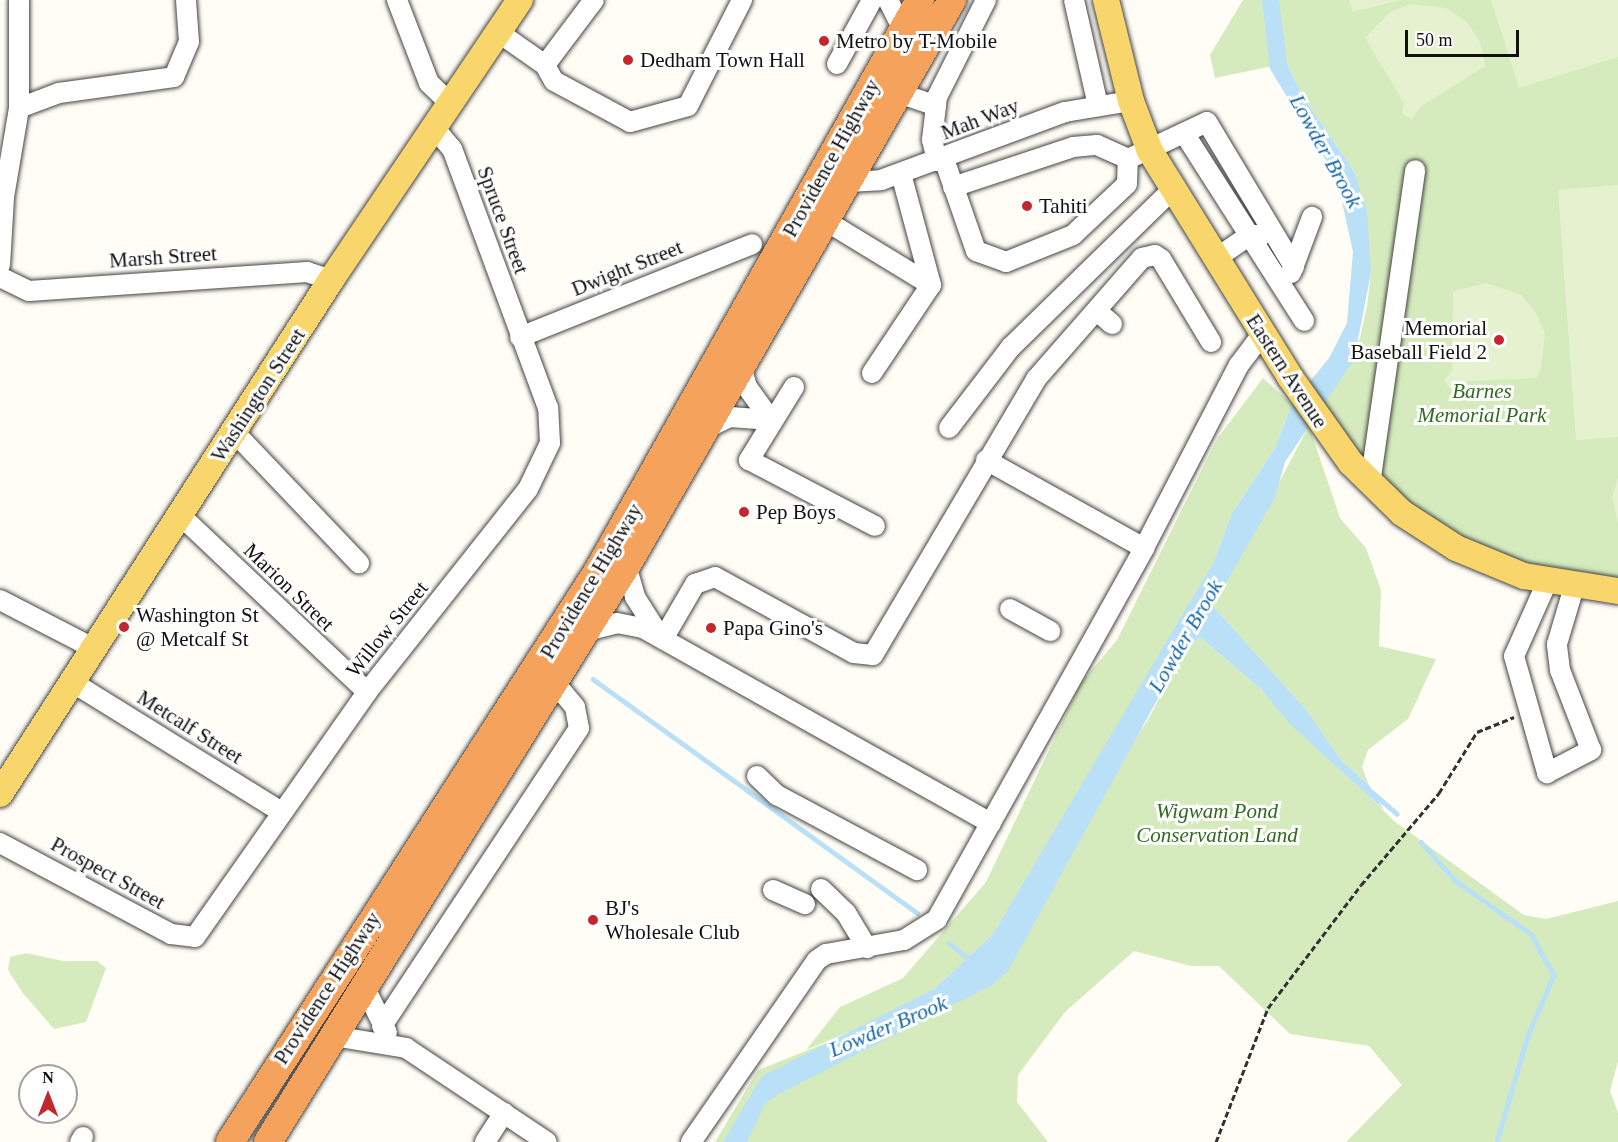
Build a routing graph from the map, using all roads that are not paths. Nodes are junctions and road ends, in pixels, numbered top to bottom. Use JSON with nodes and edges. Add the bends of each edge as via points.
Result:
{"nodes":[{"id":1,"x":19,"y":0,"type":"edge"},
{"id":2,"x":186,"y":0,"type":"edge"},
{"id":3,"x":397,"y":0,"type":"edge"},
{"id":4,"x":520,"y":0,"type":"edge"},
{"id":5,"x":594,"y":0,"type":"edge"},
{"id":6,"x":742,"y":0,"type":"edge"},
{"id":7,"x":872,"y":0,"type":"edge"},
{"id":8,"x":888,"y":0,"type":"edge"},
{"id":9,"x":920,"y":0,"type":"edge"},
{"id":10,"x":952,"y":0,"type":"edge"},
{"id":11,"x":986,"y":0,"type":"edge"},
{"id":12,"x":1074,"y":0,"type":"edge"},
{"id":13,"x":1106,"y":0,"type":"edge"},
{"id":14,"x":903,"y":29,"type":"junction"},
{"id":15,"x":498,"y":32,"type":"junction"},
{"id":16,"x":837,"y":64,"type":"dead end"},
{"id":17,"x":545,"y":65,"type":"junction"},
{"id":18,"x":899,"y":93,"type":"junction"},
{"id":19,"x":1131,"y":101,"type":"junction"},
{"id":20,"x":449,"y":102,"type":"junction"},
{"id":21,"x":936,"y":106,"type":"junction"},
{"id":22,"x":1098,"y":106,"type":"junction"},
{"id":23,"x":20,"y":108,"type":"junction"},
{"id":24,"x":433,"y":126,"type":"junction"},
{"id":25,"x":1184,"y":133,"type":"junction"},
{"id":26,"x":1139,"y":155,"type":"junction"},
{"id":27,"x":940,"y":160,"type":"junction"},
{"id":28,"x":1415,"y":170,"type":"dead end"},
{"id":29,"x":901,"y":174,"type":"junction"},
{"id":30,"x":847,"y":182,"type":"junction"},
{"id":31,"x":953,"y":187,"type":"junction"},
{"id":32,"x":1172,"y":190,"type":"junction"},
{"id":33,"x":1312,"y":217,"type":"dead end"},
{"id":34,"x":826,"y":221,"type":"junction"},
{"id":35,"x":1,"y":223,"type":"edge"},
{"id":36,"x":1250,"y":235,"type":"junction"},
{"id":37,"x":1275,"y":235,"type":"junction"},
{"id":38,"x":752,"y":244,"type":"dead end"},
{"id":39,"x":1215,"y":259,"type":"junction"},
{"id":40,"x":0,"y":265,"type":"edge"},
{"id":41,"x":1294,"y":267,"type":"junction"},
{"id":42,"x":0,"y":277,"type":"edge"},
{"id":43,"x":331,"y":280,"type":"junction"},
{"id":44,"x":931,"y":285,"type":"junction"},
{"id":45,"x":1285,"y":291,"type":"junction"},
{"id":46,"x":1097,"y":311,"type":"junction"},
{"id":47,"x":1304,"y":321,"type":"dead end"},
{"id":48,"x":1112,"y":324,"type":"dead end"},
{"id":49,"x":1263,"y":333,"type":"junction"},
{"id":50,"x":520,"y":337,"type":"junction"},
{"id":51,"x":1210,"y":342,"type":"dead end"},
{"id":52,"x":741,"y":366,"type":"junction"},
{"id":53,"x":872,"y":373,"type":"dead end"},
{"id":54,"x":794,"y":387,"type":"dead end"},
{"id":55,"x":771,"y":420,"type":"junction"},
{"id":56,"x":949,"y":428,"type":"dead end"},
{"id":57,"x":705,"y":429,"type":"junction"},
{"id":58,"x":235,"y":433,"type":"junction"},
{"id":59,"x":986,"y":460,"type":"junction"},
{"id":60,"x":1370,"y":484,"type":"junction"},
{"id":61,"x":180,"y":514,"type":"junction"},
{"id":62,"x":875,"y":526,"type":"dead end"},
{"id":63,"x":1144,"y":548,"type":"junction"},
{"id":64,"x":359,"y":563,"type":"dead end"},
{"id":65,"x":626,"y":565,"type":"junction"},
{"id":66,"x":1547,"y":582,"type":"junction"},
{"id":67,"x":1574,"y":587,"type":"junction"},
{"id":68,"x":1618,"y":591,"type":"edge"},
{"id":69,"x":0,"y":600,"type":"edge"},
{"id":70,"x":1010,"y":609,"type":"dead end"},
{"id":71,"x":586,"y":632,"type":"junction"},
{"id":72,"x":1050,"y":632,"type":"dead end"},
{"id":73,"x":663,"y":639,"type":"junction"},
{"id":74,"x":95,"y":649,"type":"junction"},
{"id":75,"x":72,"y":682,"type":"junction"},
{"id":76,"x":555,"y":683,"type":"junction"},
{"id":77,"x":367,"y":693,"type":"junction"},
{"id":78,"x":757,"y":776,"type":"dead end"},
{"id":79,"x":0,"y":794,"type":"edge"},
{"id":80,"x":282,"y":812,"type":"junction"},
{"id":81,"x":991,"y":823,"type":"junction"},
{"id":82,"x":0,"y":843,"type":"edge"},
{"id":83,"x":917,"y":870,"type":"dead end"},
{"id":84,"x":821,"y":889,"type":"dead end"},
{"id":85,"x":773,"y":890,"type":"dead end"},
{"id":86,"x":805,"y":904,"type":"dead end"},
{"id":87,"x":195,"y":936,"type":"joint"},
{"id":88,"x":867,"y":948,"type":"junction"},
{"id":89,"x":364,"y":986,"type":"junction"},
{"id":90,"x":382,"y":1026,"type":"junction"},
{"id":91,"x":333,"y":1036,"type":"junction"},
{"id":92,"x":393,"y":1043,"type":"junction"},
{"id":93,"x":504,"y":1113,"type":"junction"},
{"id":94,"x":270,"y":1140,"type":"edge"},
{"id":95,"x":230,"y":1142,"type":"edge"},
{"id":96,"x":485,"y":1142,"type":"edge"},
{"id":97,"x":547,"y":1142,"type":"edge"},
{"id":98,"x":692,"y":1142,"type":"edge"}],
"edges":[{"from":1,"to":23,"type":"street"},
{"from":2,"to":23,"type":"street","via":[[189,42],[174,77],[59,93]]},
{"from":3,"to":20,"type":"street","via":[[426,77]]},
{"from":4,"to":15,"type":"main road","name":"Washington Street"},
{"from":5,"to":17,"type":"street"},
{"from":6,"to":17,"type":"street","via":[[688,106],[630,122],[554,81]]},
{"from":7,"to":16,"type":"street"},
{"from":8,"to":14,"type":"street"},
{"from":9,"to":14,"type":"highway","name":"Providence Highway"},
{"from":10,"to":18,"type":"highway","name":"Providence Highway"},
{"from":11,"to":21,"type":"street"},
{"from":12,"to":22,"type":"street"},
{"from":13,"to":19,"type":"main road","name":"Eastern Avenue"},
{"from":14,"to":95,"type":"highway","name":"Providence Highway","via":[[598,571]]},
{"from":15,"to":17,"type":"street"},
{"from":15,"to":20,"type":"main road","name":"Washington Street"},
{"from":18,"to":21,"type":"street"},
{"from":18,"to":30,"type":"highway","name":"Providence Highway"},
{"from":19,"to":22,"type":"street","name":"Mah Way"},
{"from":19,"to":26,"type":"main road","name":"Eastern Avenue"},
{"from":20,"to":24,"type":"main road","name":"Washington Street"},
{"from":21,"to":27,"type":"street","via":[[932,140]]},
{"from":22,"to":27,"type":"street","name":"Mah Way","via":[[1065,112]]},
{"from":23,"to":35,"type":"street"},
{"from":24,"to":43,"type":"main road","name":"Washington Street"},
{"from":24,"to":50,"type":"street","name":"Spruce Street","via":[[452,149]]},
{"from":25,"to":26,"type":"street"},
{"from":25,"to":36,"type":"street"},
{"from":25,"to":37,"type":"street","via":[[1208,122]]},
{"from":26,"to":31,"type":"street","via":[[1097,145],[1073,147]]},
{"from":26,"to":31,"type":"street","via":[[1127,184],[1073,236],[1021,260],[990,260],[976,251]]},
{"from":26,"to":32,"type":"main road","name":"Eastern Avenue"},
{"from":27,"to":29,"type":"street","name":"Mah Way"},
{"from":27,"to":31,"type":"street"},
{"from":28,"to":60,"type":"street"},
{"from":29,"to":30,"type":"street","name":"Mah Way"},
{"from":29,"to":44,"type":"street"},
{"from":30,"to":34,"type":"highway","name":"Providence Highway"},
{"from":32,"to":39,"type":"main road","name":"Eastern Avenue"},
{"from":32,"to":56,"type":"street","via":[[1011,347]]},
{"from":33,"to":41,"type":"street"},
{"from":34,"to":44,"type":"street"},
{"from":34,"to":52,"type":"highway","name":"Providence Highway"},
{"from":35,"to":40,"type":"street"},
{"from":36,"to":37,"type":"street"},
{"from":36,"to":39,"type":"street"},
{"from":36,"to":45,"type":"street"},
{"from":37,"to":41,"type":"street"},
{"from":38,"to":50,"type":"street","name":"Dwight Street"},
{"from":39,"to":49,"type":"main road","name":"Eastern Avenue"},
{"from":41,"to":45,"type":"street"},
{"from":42,"to":43,"type":"street","name":"Marsh Street","via":[[30,291],[307,272]]},
{"from":43,"to":58,"type":"main road","name":"Washington Street"},
{"from":44,"to":53,"type":"street"},
{"from":45,"to":47,"type":"street"},
{"from":46,"to":48,"type":"street"},
{"from":46,"to":51,"type":"street","via":[[1136,263],[1155,255]]},
{"from":46,"to":59,"type":"street","via":[[1046,365]]},
{"from":49,"to":60,"type":"main road","name":"Eastern Avenue","via":[[1321,422]]},
{"from":49,"to":63,"type":"street","via":[[1239,365]]},
{"from":50,"to":77,"type":"street","name":"Willow Street","via":[[548,408],[550,443],[528,489]]},
{"from":52,"to":55,"type":"street","via":[[747,387]]},
{"from":52,"to":57,"type":"highway","name":"Providence Highway"},
{"from":54,"to":55,"type":"street"},
{"from":55,"to":57,"type":"street","via":[[730,417]]},
{"from":55,"to":62,"type":"street","via":[[749,460]]},
{"from":57,"to":65,"type":"highway","name":"Providence Highway"},
{"from":58,"to":61,"type":"main road","name":"Washington Street"},
{"from":58,"to":64,"type":"street"},
{"from":59,"to":63,"type":"street"},
{"from":59,"to":73,"type":"street","via":[[873,655],[854,653],[716,577],[695,584]]},
{"from":60,"to":66,"type":"main road","name":"Eastern Avenue","via":[[1438,538],[1501,568]]},
{"from":61,"to":74,"type":"main road","name":"Washington Street"},
{"from":61,"to":77,"type":"street","name":"Marion Street"},
{"from":63,"to":81,"type":"street"},
{"from":65,"to":71,"type":"highway","name":"Providence Highway"},
{"from":65,"to":73,"type":"street","via":[[635,597]]},
{"from":66,"to":67,"type":"main road","name":"Eastern Avenue"},
{"from":66,"to":67,"type":"street","via":[[1514,656],[1547,773],[1591,750],[1560,670],[1557,644]]},
{"from":67,"to":68,"type":"main road","name":"Eastern Avenue"},
{"from":69,"to":74,"type":"street"},
{"from":70,"to":72,"type":"street"},
{"from":71,"to":73,"type":"street","via":[[625,623]]},
{"from":71,"to":76,"type":"highway","name":"Providence Highway"},
{"from":73,"to":81,"type":"street"},
{"from":74,"to":75,"type":"main road","name":"Washington Street"},
{"from":75,"to":79,"type":"main road","name":"Washington Street"},
{"from":75,"to":80,"type":"street","name":"Metcalf Street"},
{"from":76,"to":89,"type":"highway","name":"Providence Highway"},
{"from":76,"to":90,"type":"street","via":[[575,707],[579,728]]},
{"from":77,"to":80,"type":"street","name":"Willow Street"},
{"from":78,"to":83,"type":"street","via":[[784,800]]},
{"from":80,"to":87,"type":"street","name":"Willow Street"},
{"from":81,"to":88,"type":"street","via":[[930,927],[904,940]]},
{"from":82,"to":87,"type":"street","name":"Prospect Street","via":[[171,934]]},
{"from":84,"to":88,"type":"street","via":[[846,913]]},
{"from":85,"to":86,"type":"street"},
{"from":88,"to":98,"type":"street","via":[[826,954],[817,960]]},
{"from":89,"to":90,"type":"street"},
{"from":89,"to":91,"type":"highway","name":"Providence Highway"},
{"from":90,"to":92,"type":"street"},
{"from":91,"to":92,"type":"street"},
{"from":91,"to":94,"type":"highway","name":"Providence Highway"},
{"from":92,"to":93,"type":"street"},
{"from":93,"to":96,"type":"street"},
{"from":93,"to":97,"type":"street"}]}
